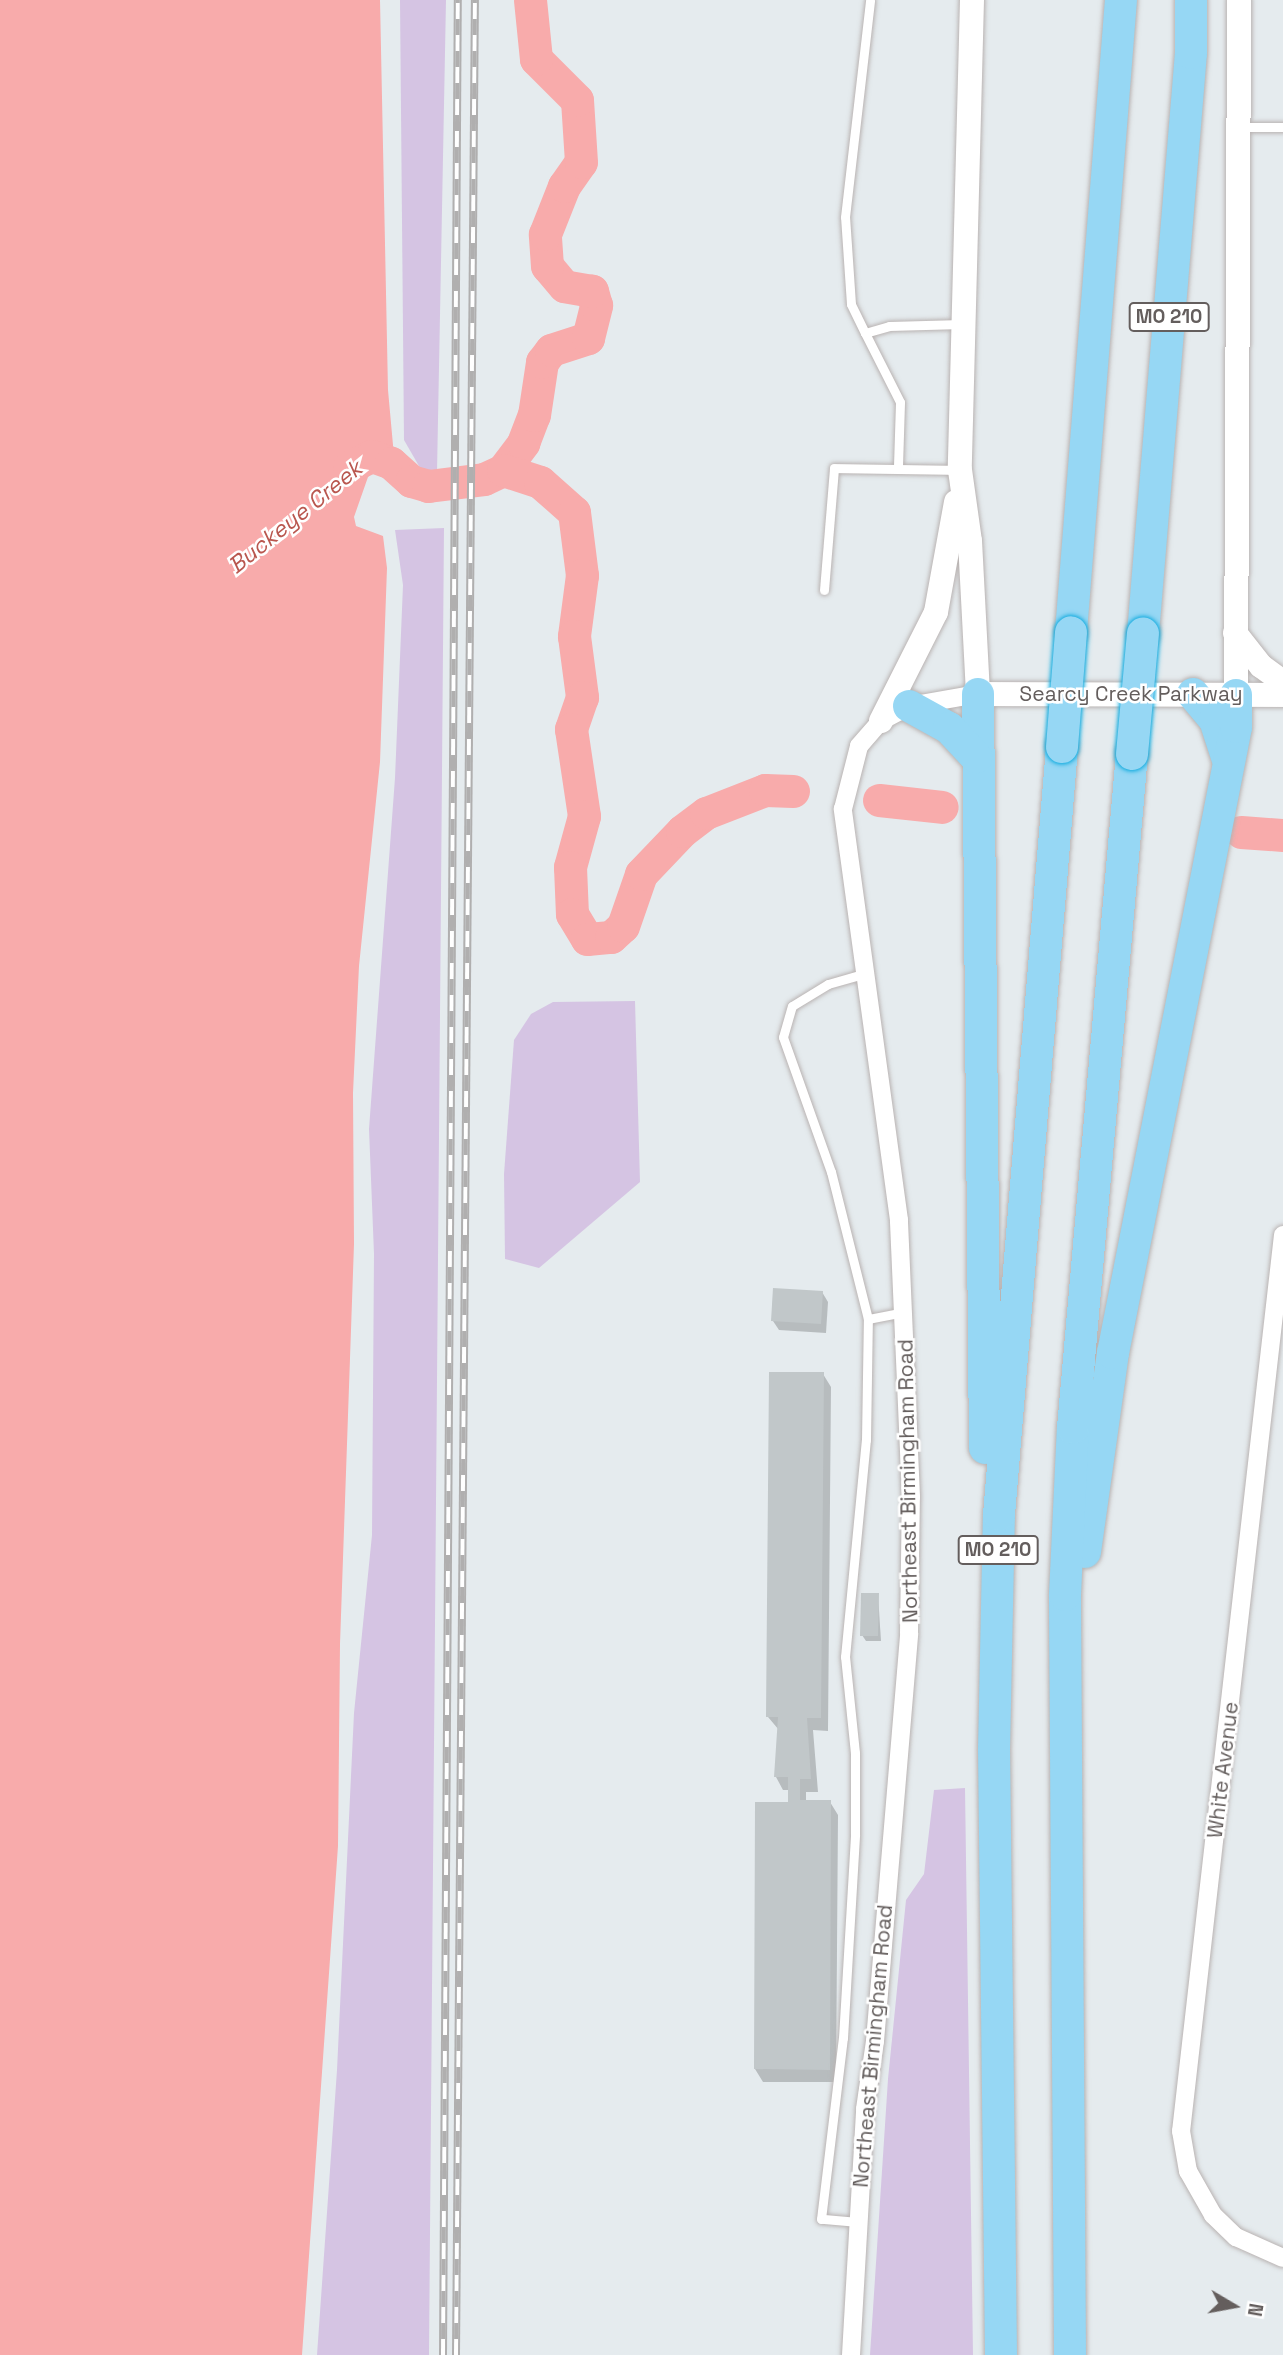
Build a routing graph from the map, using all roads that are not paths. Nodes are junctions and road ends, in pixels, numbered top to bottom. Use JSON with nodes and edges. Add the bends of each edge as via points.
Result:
{"nodes":[{"id":1,"x":870,"y":0,"type":"edge"},
{"id":2,"x":972,"y":0,"type":"edge"},
{"id":3,"x":1121,"y":0,"type":"edge"},
{"id":4,"x":1191,"y":0,"type":"edge"},
{"id":5,"x":1239,"y":0,"type":"edge"},
{"id":6,"x":1238,"y":127,"type":"junction"},
{"id":7,"x":1283,"y":127,"type":"edge"},
{"id":8,"x":966,"y":323,"type":"junction"},
{"id":9,"x":865,"y":333,"type":"junction"},
{"id":10,"x":898,"y":466,"type":"junction"},
{"id":11,"x":960,"y":470,"type":"junction"},
{"id":12,"x":824,"y":590,"type":"dead end"},
{"id":13,"x":1235,"y":633,"type":"junction"},
{"id":14,"x":1283,"y":682,"type":"edge"},
{"id":15,"x":978,"y":694,"type":"junction"},
{"id":16,"x":1193,"y":694,"type":"junction"},
{"id":17,"x":1236,"y":695,"type":"junction"},
{"id":18,"x":1283,"y":695,"type":"edge"},
{"id":19,"x":909,"y":706,"type":"junction"},
{"id":20,"x":881,"y":721,"type":"junction"},
{"id":21,"x":976,"y":757,"type":"junction"},
{"id":22,"x":1227,"y":760,"type":"junction"},
{"id":23,"x":863,"y":974,"type":"junction"},
{"id":24,"x":1283,"y":1235,"type":"edge"},
{"id":25,"x":906,"y":1312,"type":"junction"},
{"id":26,"x":868,"y":1319,"type":"junction"},
{"id":27,"x":999,"y":1516,"type":"junction"},
{"id":28,"x":1064,"y":1762,"type":"junction"},
{"id":29,"x":858,"y":2222,"type":"junction"},
{"id":30,"x":1283,"y":2258,"type":"edge"},
{"id":31,"x":850,"y":2355,"type":"edge"},
{"id":32,"x":1001,"y":2355,"type":"edge"},
{"id":33,"x":1070,"y":2355,"type":"edge"}],
"edges":[{"from":1,"to":9,"type":"lane","via":[[845,217],[851,304]]},
{"from":2,"to":8,"type":"main road"},
{"from":3,"to":27,"type":"highway","number":"MO 210","bridge":true},
{"from":4,"to":28,"type":"highway","number":"MO 210","bridge":true,"via":[[1191,53],[1143,634],[1073,1428]]},
{"from":5,"to":6,"type":"main road"},
{"from":6,"to":7,"type":"lane"},
{"from":6,"to":13,"type":"main road"},
{"from":8,"to":9,"type":"lane","via":[[889,326]]},
{"from":8,"to":11,"type":"main road"},
{"from":9,"to":10,"type":"lane","via":[[900,402]]},
{"from":10,"to":11,"type":"lane"},
{"from":10,"to":12,"type":"lane","via":[[834,468]]},
{"from":11,"to":15,"type":"main road","via":[[970,541]]},
{"from":11,"to":20,"type":"main road","via":[[936,612]]},
{"from":13,"to":14,"type":"main road","via":[[1261,666]]},
{"from":13,"to":17,"type":"main road"},
{"from":15,"to":16,"type":"main road","name":"Searcy Creek Parkway"},
{"from":15,"to":19,"type":"street","name":"Northeast Birmingham Road"},
{"from":15,"to":21,"type":"highway"},
{"from":16,"to":17,"type":"main road","name":"Searcy Creek Parkway"},
{"from":16,"to":22,"type":"highway","via":[[1215,720]]},
{"from":17,"to":18,"type":"main road","name":"Searcy Creek Parkway"},
{"from":17,"to":22,"type":"highway","via":[[1236,727]]},
{"from":19,"to":20,"type":"street","name":"Northeast Birmingham Road"},
{"from":19,"to":21,"type":"highway","via":[[949,728]]},
{"from":20,"to":23,"type":"street","name":"Northeast Birmingham Road","via":[[859,746],[843,809]]},
{"from":21,"to":27,"type":"highway","via":[[983,997],[985,1453]]},
{"from":22,"to":28,"type":"highway","via":[[1113,1353],[1086,1543],[1078,1674]]},
{"from":23,"to":25,"type":"street","name":"Northeast Birmingham Road","via":[[900,1220]]},
{"from":23,"to":26,"type":"lane","via":[[799,1000],[784,1022],[783,1037],[831,1172]]},
{"from":24,"to":30,"type":"street","name":"White Avenue","via":[[1181,2131],[1188,2171],[1213,2215],[1236,2237]]},
{"from":25,"to":26,"type":"lane"},
{"from":25,"to":29,"type":"street","name":"Northeast Birmingham Road","via":[[909,1633],[875,2041],[864,2109]]},
{"from":26,"to":29,"type":"lane","via":[[866,1440],[845,1657],[856,1753],[854,1847],[844,2038],[821,2219]]},
{"from":27,"to":32,"type":"highway","number":"MO 210","via":[[994,1750]]},
{"from":28,"to":33,"type":"highway","number":"MO 210"},
{"from":29,"to":31,"type":"street","name":"Northeast Birmingham Road"}]}
